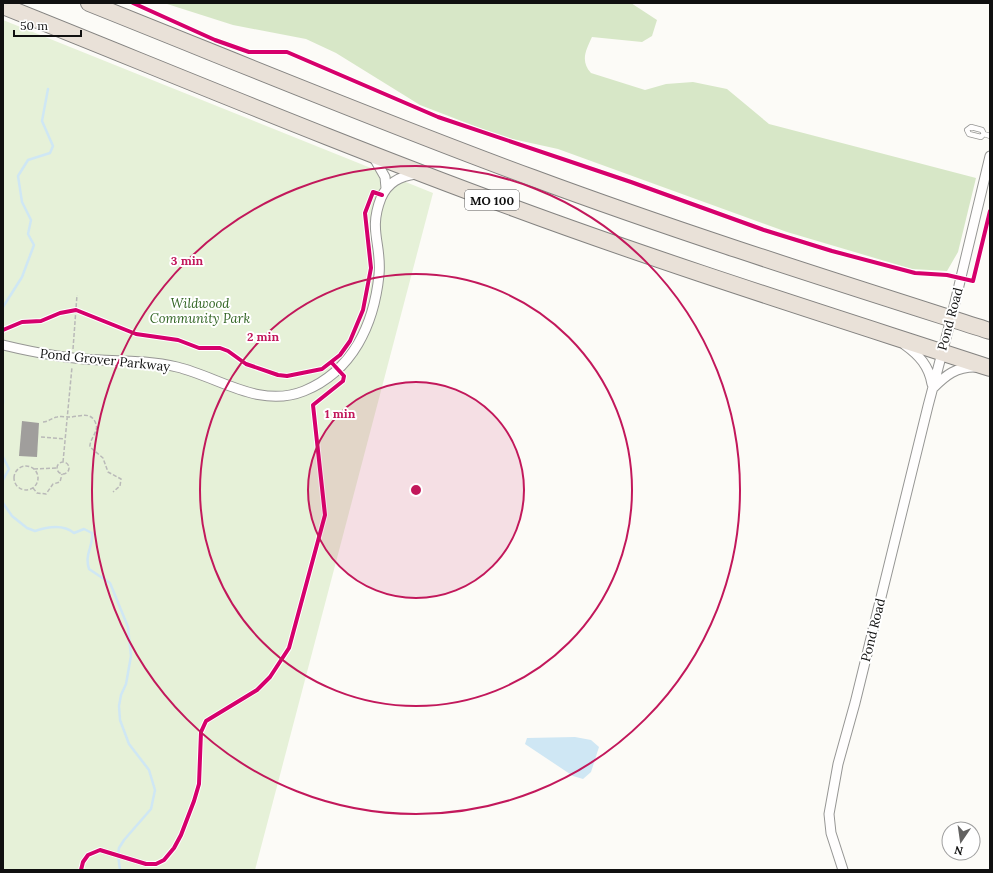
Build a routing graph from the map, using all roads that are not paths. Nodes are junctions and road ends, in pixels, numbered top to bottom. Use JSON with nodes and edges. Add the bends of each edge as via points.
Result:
{"nodes":[{"id":1,"x":89,"y":3,"type":"edge"},
{"id":2,"x":3,"y":6,"type":"edge"},
{"id":3,"x":984,"y":134,"type":"dead end"},
{"id":4,"x":990,"y":136,"type":"edge"},
{"id":5,"x":372,"y":154,"type":"junction"},
{"id":6,"x":990,"y":156,"type":"edge"},
{"id":7,"x":422,"y":173,"type":"junction"},
{"id":8,"x":386,"y":188,"type":"junction"},
{"id":9,"x":952,"y":319,"type":"junction"},
{"id":10,"x":990,"y":331,"type":"edge"},
{"id":11,"x":894,"y":337,"type":"junction"},
{"id":12,"x":3,"y":345,"type":"edge"},
{"id":13,"x":942,"y":352,"type":"junction"},
{"id":14,"x":989,"y":368,"type":"edge"},
{"id":15,"x":932,"y":389,"type":"junction"},
{"id":16,"x":843,"y":870,"type":"edge"}],
"edges":[{"from":1,"to":9,"type":"highway","number":"MO 100","via":[[349,108],[532,178],[711,241]]},
{"from":2,"to":5,"type":"highway","number":"MO 100"},
{"from":3,"to":4,"type":"lane"},
{"from":5,"to":7,"type":"highway","number":"MO 100"},
{"from":5,"to":8,"type":"street","via":[[381,168]]},
{"from":6,"to":9,"type":"street","name":"Pond Road"},
{"from":7,"to":8,"type":"street","via":[[404,176]]},
{"from":7,"to":11,"type":"highway","number":"MO 100","via":[[655,258]]},
{"from":8,"to":12,"type":"street","name":"Pond Grover Parkway","via":[[376,211],[374,224],[379,274],[374,301],[360,342],[339,370],[304,391],[280,396],[255,395],[178,367],[72,358]]},
{"from":9,"to":10,"type":"highway","number":"MO 100"},
{"from":9,"to":13,"type":"street","name":"Pond Road"},
{"from":11,"to":13,"type":"highway","number":"MO 100"},
{"from":11,"to":15,"type":"street","name":"Pond Road","via":[[924,362],[930,374]]},
{"from":13,"to":14,"type":"highway","number":"MO 100"},
{"from":13,"to":15,"type":"street","name":"Pond Road"},
{"from":14,"to":15,"type":"street","name":"Pond Road","via":[[964,367],[955,370]]},
{"from":15,"to":16,"type":"street","name":"Pond Road","via":[[868,654],[838,764],[829,814],[831,833]]}]}
